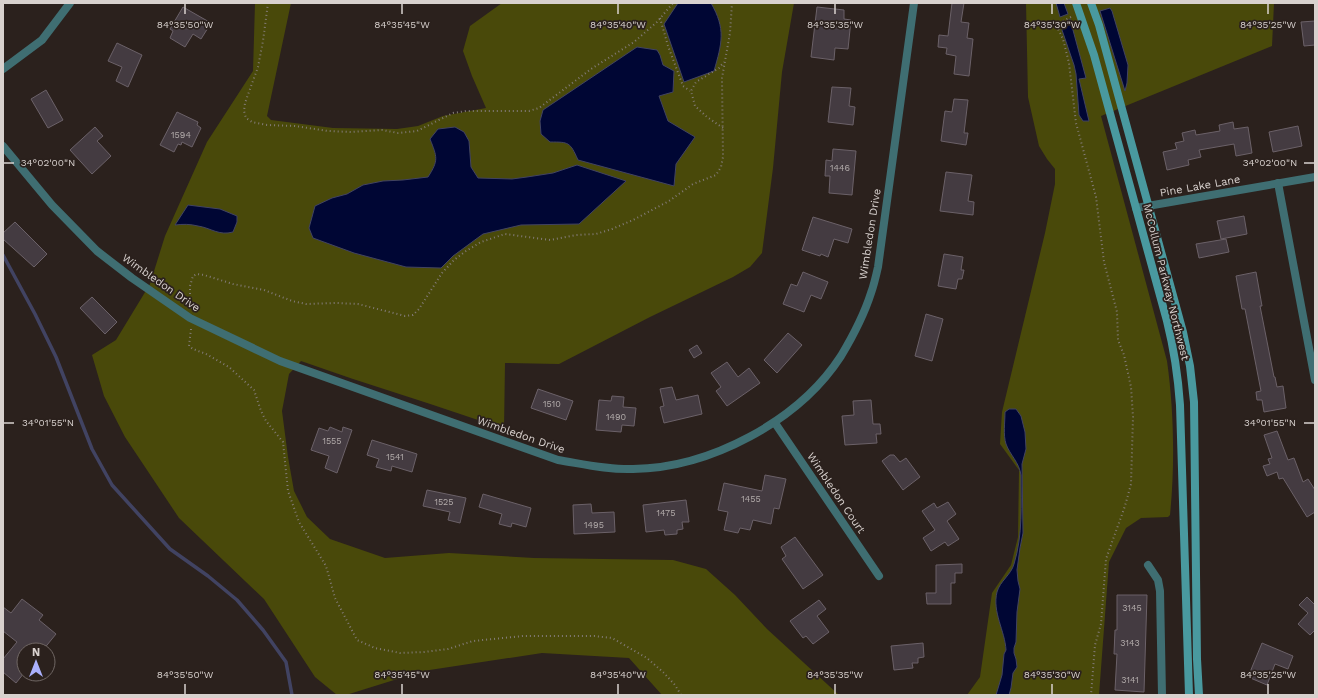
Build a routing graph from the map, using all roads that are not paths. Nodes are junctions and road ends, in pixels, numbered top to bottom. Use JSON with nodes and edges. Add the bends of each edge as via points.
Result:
{"nodes":[{"id":1,"x":70,"y":3,"type":"edge"},
{"id":2,"x":914,"y":3,"type":"edge"},
{"id":3,"x":1076,"y":3,"type":"edge"},
{"id":4,"x":1091,"y":3,"type":"edge"},
{"id":5,"x":3,"y":69,"type":"edge"},
{"id":6,"x":3,"y":146,"type":"edge"},
{"id":7,"x":1315,"y":176,"type":"edge"},
{"id":8,"x":1278,"y":183,"type":"junction"},
{"id":9,"x":1149,"y":206,"type":"junction"},
{"id":10,"x":1136,"y":208,"type":"junction"},
{"id":11,"x":1315,"y":380,"type":"edge"},
{"id":12,"x":775,"y":423,"type":"junction"},
{"id":13,"x":1148,"y":565,"type":"dead end"},
{"id":14,"x":879,"y":576,"type":"dead end"},
{"id":15,"x":1162,"y":695,"type":"edge"},
{"id":16,"x":1189,"y":695,"type":"edge"},
{"id":17,"x":1199,"y":695,"type":"edge"}],
"edges":[{"from":1,"to":5,"type":"street","via":[[42,40]]},
{"from":2,"to":12,"type":"street","name":"Wimbledon Drive","via":[[878,267],[872,293],[857,328],[840,357],[820,382]]},
{"from":3,"to":10,"type":"street","name":"McCollum Parkway Northwest","via":[[1094,55]]},
{"from":4,"to":9,"type":"street","name":"McCollum Parkway Northwest"},
{"from":6,"to":12,"type":"street","name":"Wimbledon Drive","via":[[52,204],[97,251],[190,318],[280,362],[558,460],[604,468],[665,466],[697,459],[726,449]]},
{"from":7,"to":8,"type":"street","name":"Pine Lake Lane"},
{"from":8,"to":9,"type":"street","name":"Pine Lake Lane"},
{"from":8,"to":11,"type":"street"},
{"from":9,"to":10,"type":"street","name":"Pine Lake Lane"},
{"from":9,"to":17,"type":"street","name":"McCollum Parkway Northwest","via":[[1185,338],[1192,378]]},
{"from":10,"to":16,"type":"street","name":"McCollum Parkway Northwest","via":[[1167,321],[1178,378]]},
{"from":12,"to":14,"type":"street","name":"Wimbledon Court"},
{"from":13,"to":15,"type":"street","via":[[1158,580],[1160,591]]}]}
